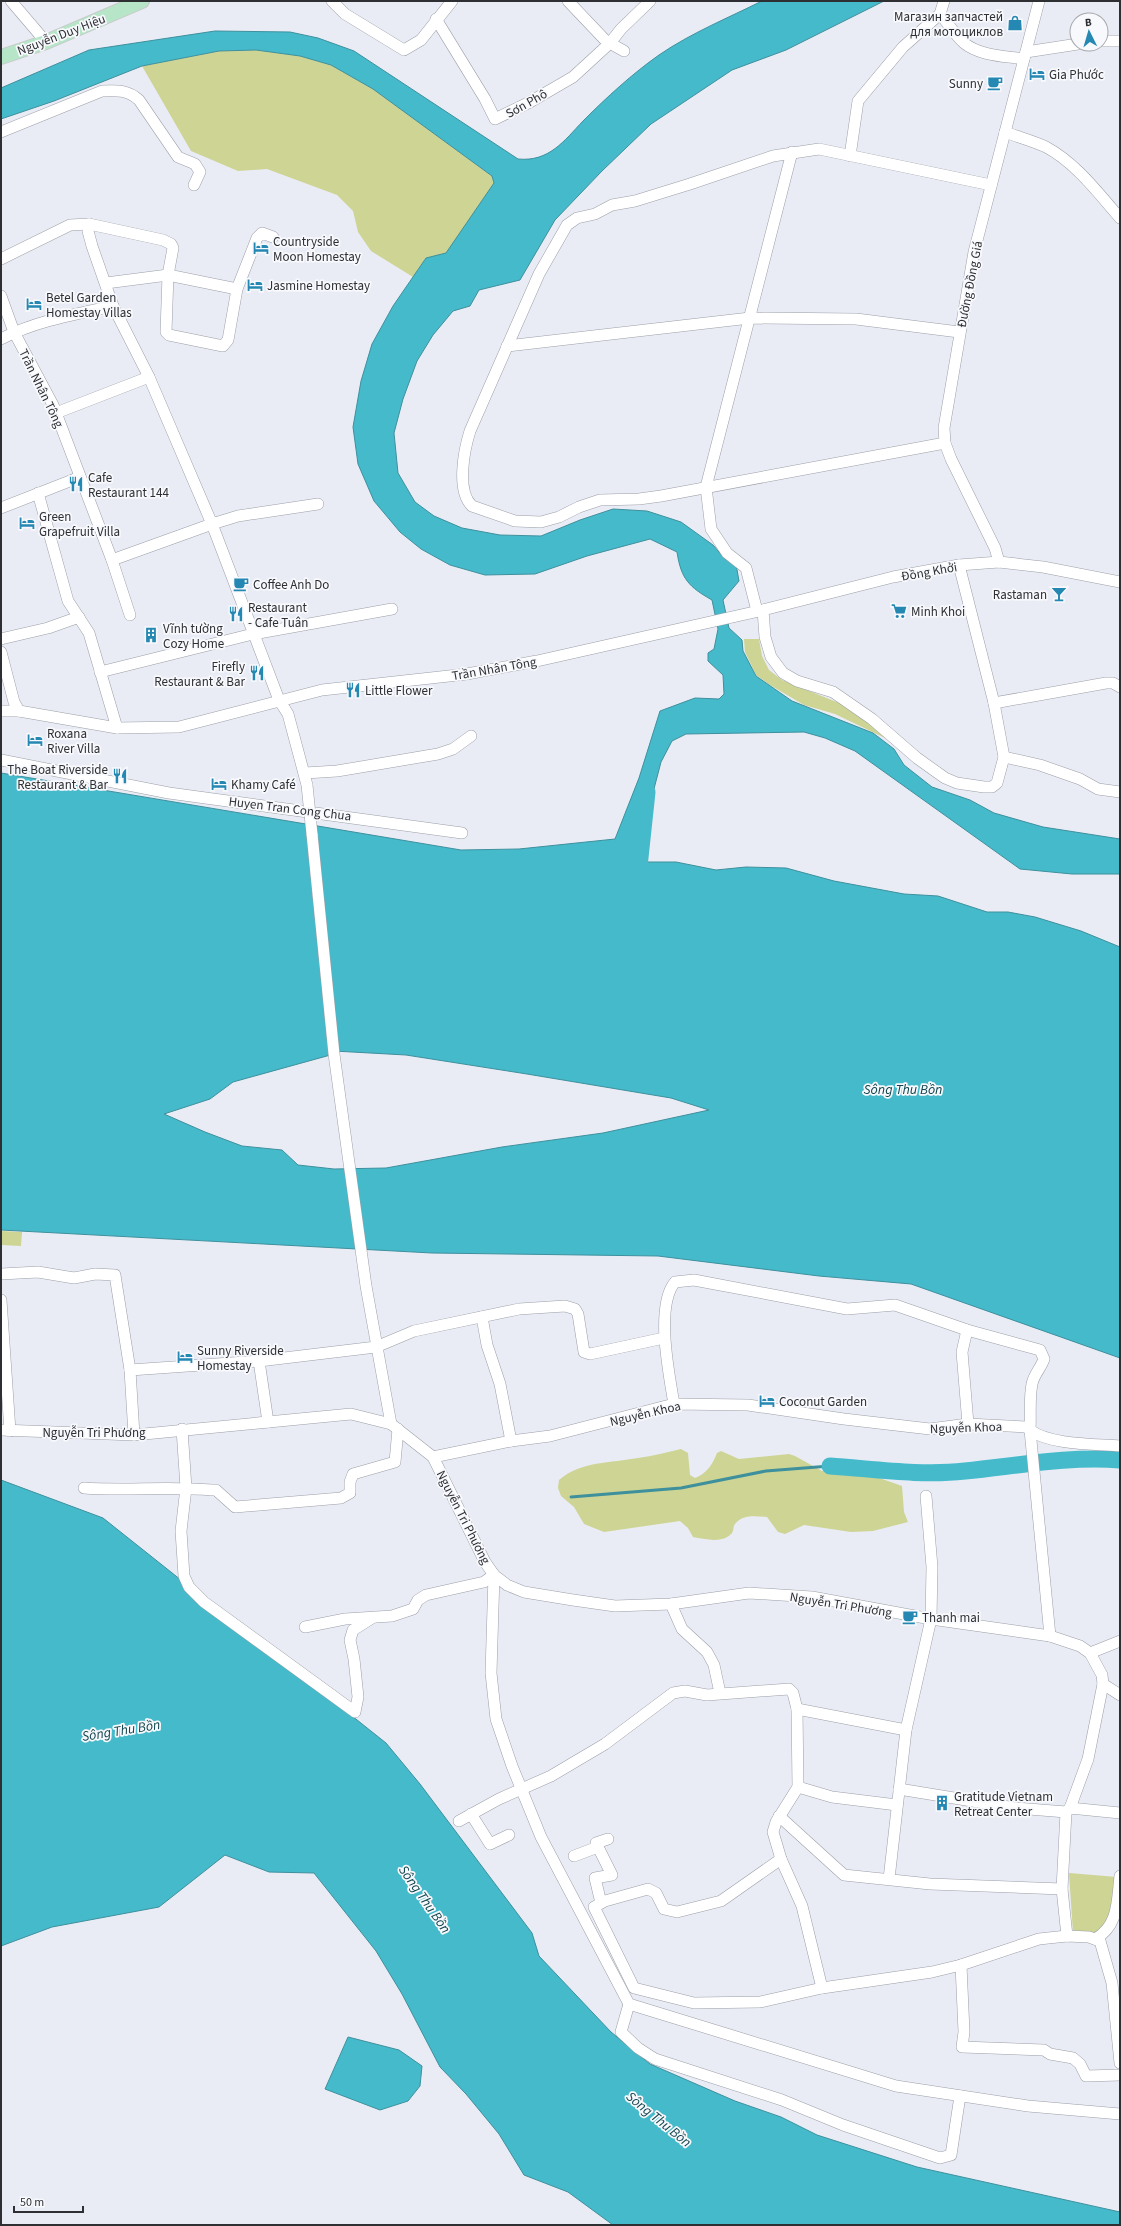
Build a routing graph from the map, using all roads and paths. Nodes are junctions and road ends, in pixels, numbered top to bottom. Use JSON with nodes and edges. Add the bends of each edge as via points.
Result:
{"nodes":[{"id":1,"x":11,"y":1,"type":"edge"},
{"id":2,"x":142,"y":1,"type":"edge"},
{"id":3,"x":332,"y":1,"type":"edge"},
{"id":4,"x":452,"y":1,"type":"edge"},
{"id":5,"x":568,"y":1,"type":"edge"},
{"id":6,"x":650,"y":1,"type":"edge"},
{"id":7,"x":944,"y":1,"type":"edge"},
{"id":8,"x":1039,"y":1,"type":"edge"},
{"id":9,"x":940,"y":14,"type":"junction"},
{"id":10,"x":436,"y":19,"type":"junction"},
{"id":11,"x":606,"y":40,"type":"junction"},
{"id":12,"x":1109,"y":41,"type":"edge"},
{"id":13,"x":1120,"y":41,"type":"edge"},
{"id":14,"x":46,"y":42,"type":"junction"},
{"id":15,"x":1069,"y":46,"type":"edge"},
{"id":16,"x":624,"y":51,"type":"dead end"},
{"id":17,"x":1025,"y":55,"type":"junction"},
{"id":18,"x":1,"y":56,"type":"edge"},
{"id":19,"x":1,"y":132,"type":"edge"},
{"id":20,"x":1005,"y":132,"type":"junction"},
{"id":21,"x":792,"y":152,"type":"junction"},
{"id":22,"x":850,"y":156,"type":"junction"},
{"id":23,"x":194,"y":185,"type":"dead end"},
{"id":24,"x":991,"y":185,"type":"junction"},
{"id":25,"x":1120,"y":218,"type":"edge"},
{"id":26,"x":89,"y":224,"type":"junction"},
{"id":27,"x":273,"y":237,"type":"dead end"},
{"id":28,"x":1,"y":259,"type":"edge"},
{"id":29,"x":168,"y":275,"type":"junction"},
{"id":30,"x":106,"y":283,"type":"junction"},
{"id":31,"x":237,"y":289,"type":"junction"},
{"id":32,"x":1,"y":296,"type":"edge"},
{"id":33,"x":113,"y":306,"type":"junction"},
{"id":34,"x":750,"y":318,"type":"junction"},
{"id":35,"x":14,"y":332,"type":"junction"},
{"id":36,"x":959,"y":332,"type":"junction"},
{"id":37,"x":1,"y":339,"type":"edge"},
{"id":38,"x":507,"y":346,"type":"junction"},
{"id":39,"x":149,"y":377,"type":"junction"},
{"id":40,"x":56,"y":413,"type":"junction"},
{"id":41,"x":945,"y":443,"type":"junction"},
{"id":42,"x":80,"y":477,"type":"junction"},
{"id":43,"x":706,"y":487,"type":"junction"},
{"id":44,"x":38,"y":493,"type":"junction"},
{"id":45,"x":318,"y":504,"type":"dead end"},
{"id":46,"x":1,"y":508,"type":"edge"},
{"id":47,"x":212,"y":524,"type":"junction"},
{"id":48,"x":112,"y":560,"type":"junction"},
{"id":49,"x":999,"y":562,"type":"junction"},
{"id":50,"x":959,"y":565,"type":"junction"},
{"id":51,"x":1120,"y":582,"type":"edge"},
{"id":52,"x":392,"y":608,"type":"dead end"},
{"id":53,"x":760,"y":611,"type":"junction"},
{"id":54,"x":741,"y":614,"type":"joint"},
{"id":55,"x":130,"y":615,"type":"dead end"},
{"id":56,"x":78,"y":617,"type":"junction"},
{"id":57,"x":253,"y":634,"type":"junction"},
{"id":58,"x":1,"y":639,"type":"edge"},
{"id":59,"x":1,"y":652,"type":"edge"},
{"id":60,"x":100,"y":672,"type":"junction"},
{"id":61,"x":1120,"y":687,"type":"edge"},
{"id":62,"x":279,"y":700,"type":"junction"},
{"id":63,"x":994,"y":703,"type":"junction"},
{"id":64,"x":1,"y":711,"type":"edge"},
{"id":65,"x":20,"y":711,"type":"junction"},
{"id":66,"x":117,"y":728,"type":"junction"},
{"id":67,"x":471,"y":736,"type":"dead end"},
{"id":68,"x":1004,"y":757,"type":"junction"},
{"id":69,"x":1,"y":760,"type":"edge"},
{"id":70,"x":305,"y":773,"type":"junction"},
{"id":71,"x":1120,"y":792,"type":"edge"},
{"id":72,"x":462,"y":833,"type":"dead end"},
{"id":73,"x":1,"y":1274,"type":"edge"},
{"id":74,"x":1,"y":1300,"type":"edge"},
{"id":75,"x":482,"y":1317,"type":"junction"},
{"id":76,"x":967,"y":1330,"type":"junction"},
{"id":77,"x":664,"y":1338,"type":"junction"},
{"id":78,"x":376,"y":1347,"type":"junction"},
{"id":79,"x":260,"y":1361,"type":"junction"},
{"id":80,"x":130,"y":1370,"type":"junction"},
{"id":81,"x":674,"y":1404,"type":"junction"},
{"id":82,"x":268,"y":1422,"type":"junction"},
{"id":83,"x":968,"y":1424,"type":"junction"},
{"id":84,"x":395,"y":1427,"type":"junction"},
{"id":85,"x":182,"y":1429,"type":"junction"},
{"id":86,"x":1030,"y":1430,"type":"junction"},
{"id":87,"x":5,"y":1431,"type":"edge"},
{"id":88,"x":134,"y":1435,"type":"junction"},
{"id":89,"x":511,"y":1441,"type":"junction"},
{"id":90,"x":1120,"y":1446,"type":"edge"},
{"id":91,"x":433,"y":1457,"type":"junction"},
{"id":92,"x":84,"y":1488,"type":"dead end"},
{"id":93,"x":186,"y":1488,"type":"junction"},
{"id":94,"x":926,"y":1496,"type":"dead end"},
{"id":95,"x":494,"y":1575,"type":"junction"},
{"id":96,"x":671,"y":1604,"type":"junction"},
{"id":97,"x":372,"y":1618,"type":"junction"},
{"id":98,"x":931,"y":1619,"type":"junction"},
{"id":99,"x":305,"y":1626,"type":"dead end"},
{"id":100,"x":1050,"y":1636,"type":"junction"},
{"id":101,"x":1120,"y":1641,"type":"edge"},
{"id":102,"x":1090,"y":1653,"type":"junction"},
{"id":103,"x":1103,"y":1684,"type":"junction"},
{"id":104,"x":720,"y":1693,"type":"junction"},
{"id":105,"x":1120,"y":1695,"type":"edge"},
{"id":106,"x":797,"y":1709,"type":"junction"},
{"id":107,"x":906,"y":1730,"type":"junction"},
{"id":108,"x":798,"y":1787,"type":"junction"},
{"id":109,"x":522,"y":1789,"type":"junction"},
{"id":110,"x":899,"y":1789,"type":"junction"},
{"id":111,"x":897,"y":1805,"type":"junction"},
{"id":112,"x":1068,"y":1810,"type":"junction"},
{"id":113,"x":1120,"y":1813,"type":"edge"},
{"id":114,"x":471,"y":1814,"type":"junction"},
{"id":115,"x":779,"y":1816,"type":"junction"},
{"id":116,"x":459,"y":1820,"type":"dead end"},
{"id":117,"x":509,"y":1835,"type":"dead end"},
{"id":118,"x":608,"y":1839,"type":"dead end"},
{"id":119,"x":598,"y":1847,"type":"junction"},
{"id":120,"x":574,"y":1856,"type":"dead end"},
{"id":121,"x":781,"y":1858,"type":"junction"},
{"id":122,"x":1120,"y":1876,"type":"edge"},
{"id":123,"x":889,"y":1879,"type":"junction"},
{"id":124,"x":1062,"y":1889,"type":"junction"},
{"id":125,"x":601,"y":1903,"type":"junction"},
{"id":126,"x":1067,"y":1936,"type":"junction"},
{"id":127,"x":1095,"y":1939,"type":"junction"},
{"id":128,"x":961,"y":1965,"type":"junction"},
{"id":129,"x":1116,"y":1981,"type":"edge"},
{"id":130,"x":822,"y":1988,"type":"junction"},
{"id":131,"x":629,"y":2004,"type":"junction"},
{"id":132,"x":1119,"y":2044,"type":"edge"},
{"id":133,"x":1120,"y":2063,"type":"edge"},
{"id":134,"x":1120,"y":2075,"type":"edge"},
{"id":135,"x":960,"y":2096,"type":"junction"},
{"id":136,"x":1120,"y":2114,"type":"edge"}],
"edges":[{"from":1,"to":14,"type":"street"},
{"from":2,"to":14,"type":"main road","name":"Nguyễn Duy Hiệu"},
{"from":3,"to":10,"type":"street","via":[[345,14],[404,50],[421,40]]},
{"from":4,"to":10,"type":"street"},
{"from":5,"to":11,"type":"street"},
{"from":6,"to":11,"type":"street"},
{"from":7,"to":9,"type":"street"},
{"from":8,"to":17,"type":"street","name":"Đường Đồng Giá"},
{"from":9,"to":17,"type":"street","via":[[962,42],[972,48]]},
{"from":9,"to":22,"type":"street","via":[[903,47],[858,101]]},
{"from":10,"to":11,"type":"street","name":"Sơn Phô","via":[[495,119],[573,77]]},
{"from":11,"to":16,"type":"street"},
{"from":12,"to":13,"type":"street"},
{"from":14,"to":18,"type":"main road","name":"Nguyễn Duy Hiệu"},
{"from":15,"to":17,"type":"street"},
{"from":17,"to":20,"type":"street","name":"Đường Đồng Giá"},
{"from":19,"to":23,"type":"street","via":[[102,91],[116,90],[132,94],[140,100],[178,157],[195,164],[198,168],[200,172]]},
{"from":20,"to":24,"type":"street","name":"Đường Đồng Giá"},
{"from":20,"to":25,"type":"street","via":[[1039,144],[1054,153],[1096,189]]},
{"from":21,"to":22,"type":"street","via":[[819,149]]},
{"from":21,"to":34,"type":"street"},
{"from":21,"to":38,"type":"street","via":[[635,201],[612,204],[595,214],[577,218],[567,225],[539,274]]},
{"from":22,"to":24,"type":"street"},
{"from":24,"to":36,"type":"street","name":"Đường Đồng Giá"},
{"from":26,"to":28,"type":"street","via":[[70,225]]},
{"from":26,"to":29,"type":"street","via":[[171,244],[173,248]]},
{"from":26,"to":30,"type":"street","via":[[92,246]]},
{"from":27,"to":31,"type":"street","via":[[262,233],[257,238]]},
{"from":29,"to":30,"type":"street"},
{"from":29,"to":31,"type":"street"},
{"from":29,"to":31,"type":"street","via":[[168,335],[223,346],[228,340]]},
{"from":30,"to":33,"type":"street"},
{"from":32,"to":35,"type":"street","name":"Trần Nhân Tông"},
{"from":33,"to":35,"type":"street"},
{"from":33,"to":39,"type":"street"},
{"from":34,"to":36,"type":"street","via":[[856,319]]},
{"from":34,"to":38,"type":"street"},
{"from":34,"to":43,"type":"street"},
{"from":35,"to":37,"type":"street"},
{"from":35,"to":40,"type":"street","name":"Trần Nhân Tông"},
{"from":36,"to":41,"type":"street","name":"Đường Đồng Giá","via":[[944,428]]},
{"from":38,"to":43,"type":"street","via":[[464,450],[464,487],[468,502],[472,506],[515,521],[541,522],[600,500],[639,499]]},
{"from":39,"to":40,"type":"street"},
{"from":39,"to":47,"type":"street"},
{"from":40,"to":42,"type":"street","name":"Trần Nhân Tông"},
{"from":41,"to":43,"type":"street"},
{"from":41,"to":49,"type":"street","name":"Đường Đồng Giá","via":[[995,548]]},
{"from":42,"to":44,"type":"street"},
{"from":42,"to":48,"type":"street","name":"Trần Nhân Tông"},
{"from":43,"to":53,"type":"street","via":[[711,529],[727,553],[746,568]]},
{"from":44,"to":46,"type":"street"},
{"from":44,"to":56,"type":"street","via":[[68,601]]},
{"from":45,"to":47,"type":"street","via":[[238,516]]},
{"from":47,"to":48,"type":"street"},
{"from":47,"to":57,"type":"street"},
{"from":48,"to":55,"type":"street","name":"Trần Nhân Tông"},
{"from":49,"to":50,"type":"street","name":"Đồng Khởi"},
{"from":49,"to":51,"type":"street","name":"Đồng Khởi","via":[[1043,567]]},
{"from":50,"to":53,"type":"street","name":"Đồng Khởi","via":[[893,577]]},
{"from":50,"to":63,"type":"street"},
{"from":52,"to":57,"type":"street"},
{"from":53,"to":54,"type":"street","name":"Đồng Khởi"},
{"from":53,"to":68,"type":"street","via":[[771,657],[783,673],[797,681],[833,692],[872,719],[917,758],[945,778],[957,783],[992,787],[997,783]]},
{"from":54,"to":62,"type":"street","name":"Trần Nhân Tông","via":[[537,662],[493,670],[322,690]]},
{"from":56,"to":58,"type":"street","via":[[48,628]]},
{"from":56,"to":60,"type":"street","via":[[89,633]]},
{"from":57,"to":60,"type":"street"},
{"from":57,"to":62,"type":"street"},
{"from":59,"to":65,"type":"street","via":[[14,702]]},
{"from":60,"to":66,"type":"street"},
{"from":61,"to":63,"type":"street","via":[[1106,683]]},
{"from":62,"to":66,"type":"street","name":"Trần Nhân Tông","via":[[179,727]]},
{"from":62,"to":70,"type":"street","via":[[288,714]]},
{"from":63,"to":68,"type":"street"},
{"from":64,"to":65,"type":"street","name":"Trần Nhân Tông"},
{"from":65,"to":66,"type":"street","name":"Trần Nhân Tông"},
{"from":67,"to":70,"type":"street","via":[[454,749],[438,754],[337,771]]},
{"from":68,"to":71,"type":"street","via":[[1040,765],[1080,779],[1098,789]]},
{"from":69,"to":72,"type":"street","name":"Huyen Tran Cong Chua","via":[[169,793]]},
{"from":70,"to":78,"type":"street","bridge":true,"via":[[334,1054]]},
{"from":73,"to":80,"type":"street","via":[[38,1272],[74,1278],[95,1274],[115,1275]]},
{"from":74,"to":87,"type":"street"},
{"from":75,"to":77,"type":"street","via":[[518,1309],[572,1307],[578,1314],[584,1352],[590,1354]]},
{"from":75,"to":78,"type":"street","via":[[414,1331]]},
{"from":75,"to":89,"type":"street","via":[[487,1345],[500,1384]]},
{"from":76,"to":77,"type":"street","via":[[895,1305],[847,1309],[694,1280],[675,1282],[671,1287],[667,1297]]},
{"from":76,"to":83,"type":"street","via":[[962,1359]]},
{"from":76,"to":86,"type":"street","via":[[1043,1353],[1042,1366],[1035,1373],[1032,1384]]},
{"from":77,"to":81,"type":"street"},
{"from":78,"to":79,"type":"street"},
{"from":78,"to":84,"type":"street"},
{"from":79,"to":80,"type":"street"},
{"from":79,"to":82,"type":"street"},
{"from":80,"to":88,"type":"street"},
{"from":81,"to":83,"type":"street","name":"Nguyễn Khoa","via":[[748,1405],[930,1429]]},
{"from":81,"to":89,"type":"street","name":"Nguyễn Khoa","via":[[550,1436]]},
{"from":82,"to":84,"type":"street","name":"Nguyễn Tri Phương","via":[[351,1414]]},
{"from":82,"to":85,"type":"street","name":"Nguyễn Tri Phương"},
{"from":83,"to":86,"type":"street","name":"Nguyễn Khoa","via":[[1018,1426]]},
{"from":84,"to":91,"type":"street","name":"Nguyễn Tri Phương"},
{"from":84,"to":93,"type":"street","via":[[395,1461],[353,1474],[350,1492],[344,1497],[235,1507],[216,1490]]},
{"from":85,"to":88,"type":"street","name":"Nguyễn Tri Phương"},
{"from":85,"to":93,"type":"street"},
{"from":86,"to":90,"type":"street","name":"Nguyễn Khoa","via":[[1039,1437]]},
{"from":86,"to":100,"type":"street"},
{"from":87,"to":88,"type":"street","name":"Nguyễn Tri Phương"},
{"from":89,"to":91,"type":"street","name":"Nguyễn Khoa"},
{"from":91,"to":95,"type":"street","name":"Nguyễn Tri Phương","via":[[485,1562]]},
{"from":92,"to":93,"type":"street"},
{"from":93,"to":97,"type":"street","via":[[181,1531],[184,1576],[189,1587],[218,1614],[355,1712],[358,1698],[350,1640],[353,1630]]},
{"from":94,"to":98,"type":"street","via":[[932,1567]]},
{"from":95,"to":96,"type":"street","name":"Nguyễn Tri Phương","via":[[507,1585],[524,1592],[615,1606]]},
{"from":95,"to":97,"type":"street","via":[[484,1582],[426,1595],[418,1600],[413,1609],[392,1616]]},
{"from":95,"to":109,"type":"street","via":[[490,1673],[496,1719]]},
{"from":96,"to":98,"type":"street","name":"Nguyễn Tri Phương","via":[[749,1593],[812,1597]]},
{"from":96,"to":104,"type":"street","via":[[682,1629],[707,1652],[714,1665]]},
{"from":97,"to":99,"type":"street","via":[[345,1619]]},
{"from":98,"to":100,"type":"street","name":"Nguyễn Tri Phương"},
{"from":98,"to":107,"type":"street"},
{"from":100,"to":102,"type":"street","name":"Nguyễn Tri Phương","via":[[1080,1646]]},
{"from":101,"to":102,"type":"street"},
{"from":102,"to":103,"type":"street","via":[[1102,1675]]},
{"from":103,"to":105,"type":"street"},
{"from":103,"to":112,"type":"street","via":[[1088,1759]]},
{"from":104,"to":106,"type":"street","via":[[788,1689],[793,1693]]},
{"from":104,"to":109,"type":"street","via":[[673,1693],[605,1744],[551,1776]]},
{"from":106,"to":107,"type":"street"},
{"from":106,"to":108,"type":"street"},
{"from":107,"to":110,"type":"street"},
{"from":108,"to":111,"type":"street","via":[[832,1797]]},
{"from":108,"to":115,"type":"street"},
{"from":109,"to":114,"type":"street"},
{"from":109,"to":131,"type":"street","via":[[542,1837]]},
{"from":110,"to":111,"type":"street"},
{"from":110,"to":112,"type":"street","via":[[1015,1808]]},
{"from":111,"to":123,"type":"street"},
{"from":112,"to":113,"type":"street"},
{"from":112,"to":124,"type":"street"},
{"from":114,"to":116,"type":"street"},
{"from":114,"to":117,"type":"street","via":[[490,1844]]},
{"from":115,"to":121,"type":"street","via":[[773,1832]]},
{"from":115,"to":123,"type":"street","via":[[844,1875]]},
{"from":118,"to":119,"type":"street","via":[[596,1843]]},
{"from":119,"to":120,"type":"street"},
{"from":119,"to":125,"type":"street","via":[[612,1875],[595,1878]]},
{"from":121,"to":125,"type":"street","via":[[721,1902],[672,1913],[664,1909],[656,1893],[648,1889]]},
{"from":121,"to":130,"type":"street","via":[[802,1906]]},
{"from":122,"to":127,"type":"street","via":[[1114,1921],[1106,1933]]},
{"from":123,"to":124,"type":"street","via":[[930,1884]]},
{"from":124,"to":126,"type":"street"},
{"from":125,"to":130,"type":"street","via":[[594,1907],[634,1988],[694,2003],[760,2002]]},
{"from":126,"to":127,"type":"street"},
{"from":126,"to":128,"type":"street","via":[[1039,1939]]},
{"from":127,"to":129,"type":"street","via":[[1100,1941]]},
{"from":128,"to":130,"type":"street","via":[[932,1972]]},
{"from":128,"to":134,"type":"street","via":[[964,2032],[962,2047],[1044,2050],[1050,2054],[1073,2058],[1080,2064],[1086,2076]]},
{"from":129,"to":132,"type":"street"},
{"from":131,"to":135,"type":"street","via":[[896,2086]]},
{"from":131,"to":135,"type":"street","via":[[621,2032],[638,2048],[655,2058],[782,2100],[940,2158],[951,2155]]},
{"from":132,"to":133,"type":"street"},
{"from":135,"to":136,"type":"street","via":[[1028,2106]]}]}
